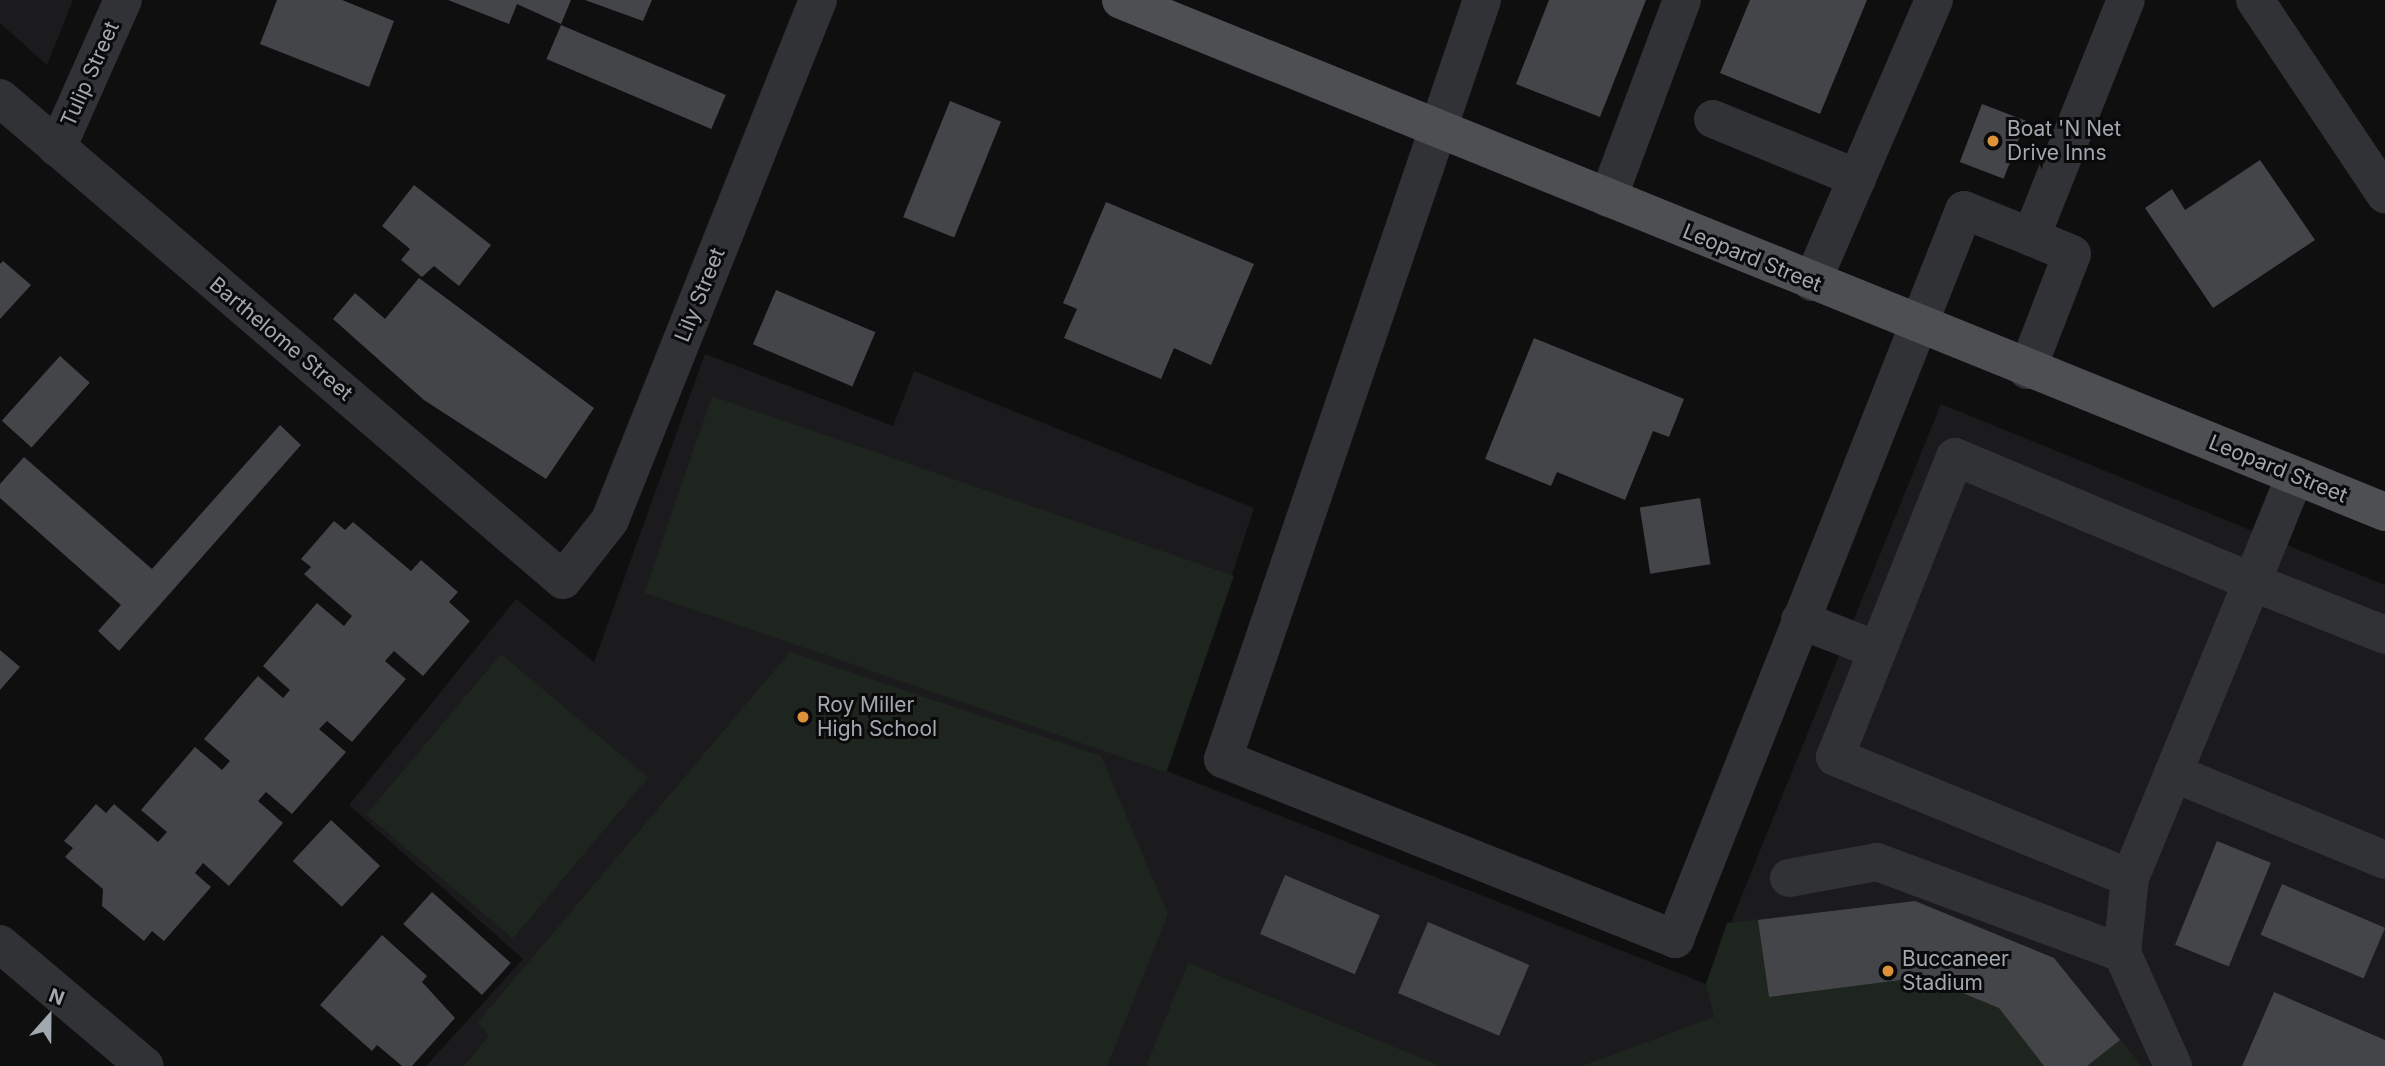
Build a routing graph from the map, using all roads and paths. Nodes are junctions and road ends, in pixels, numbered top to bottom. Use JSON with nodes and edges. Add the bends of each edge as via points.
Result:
{"nodes":[{"id":1,"x":123,"y":0,"type":"edge"},
{"id":2,"x":818,"y":0,"type":"edge"},
{"id":3,"x":1121,"y":0,"type":"edge"},
{"id":4,"x":1482,"y":0,"type":"edge"},
{"id":5,"x":1682,"y":0,"type":"edge"},
{"id":6,"x":1934,"y":0,"type":"edge"},
{"id":7,"x":2126,"y":0,"type":"edge"},
{"id":8,"x":2255,"y":0,"type":"edge"},
{"id":9,"x":2262,"y":0,"type":"edge"},
{"id":10,"x":0,"y":98,"type":"edge"},
{"id":11,"x":1713,"y":119,"type":"dead end"},
{"id":12,"x":1436,"y":127,"type":"junction"},
{"id":13,"x":2385,"y":146,"type":"edge"},
{"id":14,"x":57,"y":148,"type":"junction"},
{"id":15,"x":1857,"y":178,"type":"junction"},
{"id":16,"x":2385,"y":194,"type":"edge"},
{"id":17,"x":1608,"y":198,"type":"junction"},
{"id":18,"x":2031,"y":237,"type":"junction"},
{"id":19,"x":1812,"y":282,"type":"junction"},
{"id":20,"x":1916,"y":325,"type":"junction"},
{"id":21,"x":2027,"y":370,"type":"junction"},
{"id":22,"x":2295,"y":476,"type":"junction"},
{"id":23,"x":2385,"y":512,"type":"edge"},
{"id":24,"x":563,"y":580,"type":"joint"},
{"id":25,"x":2252,"y":582,"type":"junction"},
{"id":26,"x":1800,"y":620,"type":"junction"},
{"id":27,"x":2385,"y":635,"type":"edge"},
{"id":28,"x":1877,"y":650,"type":"junction"},
{"id":29,"x":2173,"y":773,"type":"junction"},
{"id":30,"x":2385,"y":860,"type":"edge"},
{"id":31,"x":1789,"y":878,"type":"dead end"},
{"id":32,"x":2130,"y":878,"type":"junction"},
{"id":33,"x":0,"y":944,"type":"edge"},
{"id":34,"x":2123,"y":953,"type":"junction"},
{"id":35,"x":145,"y":1066,"type":"edge"},
{"id":36,"x":2173,"y":1066,"type":"edge"}],
"edges":[{"from":1,"to":14,"type":"street","name":"Tulip Street"},
{"from":2,"to":24,"type":"street","name":"Lily Street","via":[[610,520]]},
{"from":3,"to":12,"type":"main road","name":"Leopard Street"},
{"from":4,"to":12,"type":"street"},
{"from":5,"to":17,"type":"street"},
{"from":6,"to":15,"type":"street"},
{"from":7,"to":18,"type":"street"},
{"from":8,"to":16,"type":"street"},
{"from":9,"to":13,"type":"street"},
{"from":10,"to":14,"type":"street","name":"Barthelome Street"},
{"from":11,"to":15,"type":"street"},
{"from":12,"to":17,"type":"main road","name":"Leopard Street"},
{"from":12,"to":26,"type":"street","via":[[1223,759],[1675,939]]},
{"from":14,"to":24,"type":"street","name":"Barthelome Street"},
{"from":15,"to":19,"type":"street"},
{"from":17,"to":19,"type":"main road","name":"Leopard Street"},
{"from":18,"to":20,"type":"street","via":[[1964,210]]},
{"from":18,"to":21,"type":"street","via":[[2072,254]]},
{"from":19,"to":20,"type":"main road","name":"Leopard Street"},
{"from":20,"to":21,"type":"main road","name":"Leopard Street"},
{"from":20,"to":26,"type":"street"},
{"from":21,"to":22,"type":"main road","name":"Leopard Street"},
{"from":22,"to":23,"type":"main road","name":"Leopard Street"},
{"from":22,"to":25,"type":"street"},
{"from":25,"to":27,"type":"street"},
{"from":25,"to":28,"type":"street","via":[[1955,457]]},
{"from":25,"to":29,"type":"street"},
{"from":26,"to":28,"type":"street"},
{"from":28,"to":32,"type":"street","via":[[1835,757]]},
{"from":29,"to":30,"type":"street"},
{"from":29,"to":32,"type":"street"},
{"from":31,"to":34,"type":"street","via":[[1877,862]]},
{"from":32,"to":34,"type":"street"},
{"from":33,"to":35,"type":"street"},
{"from":34,"to":36,"type":"street"}]}
